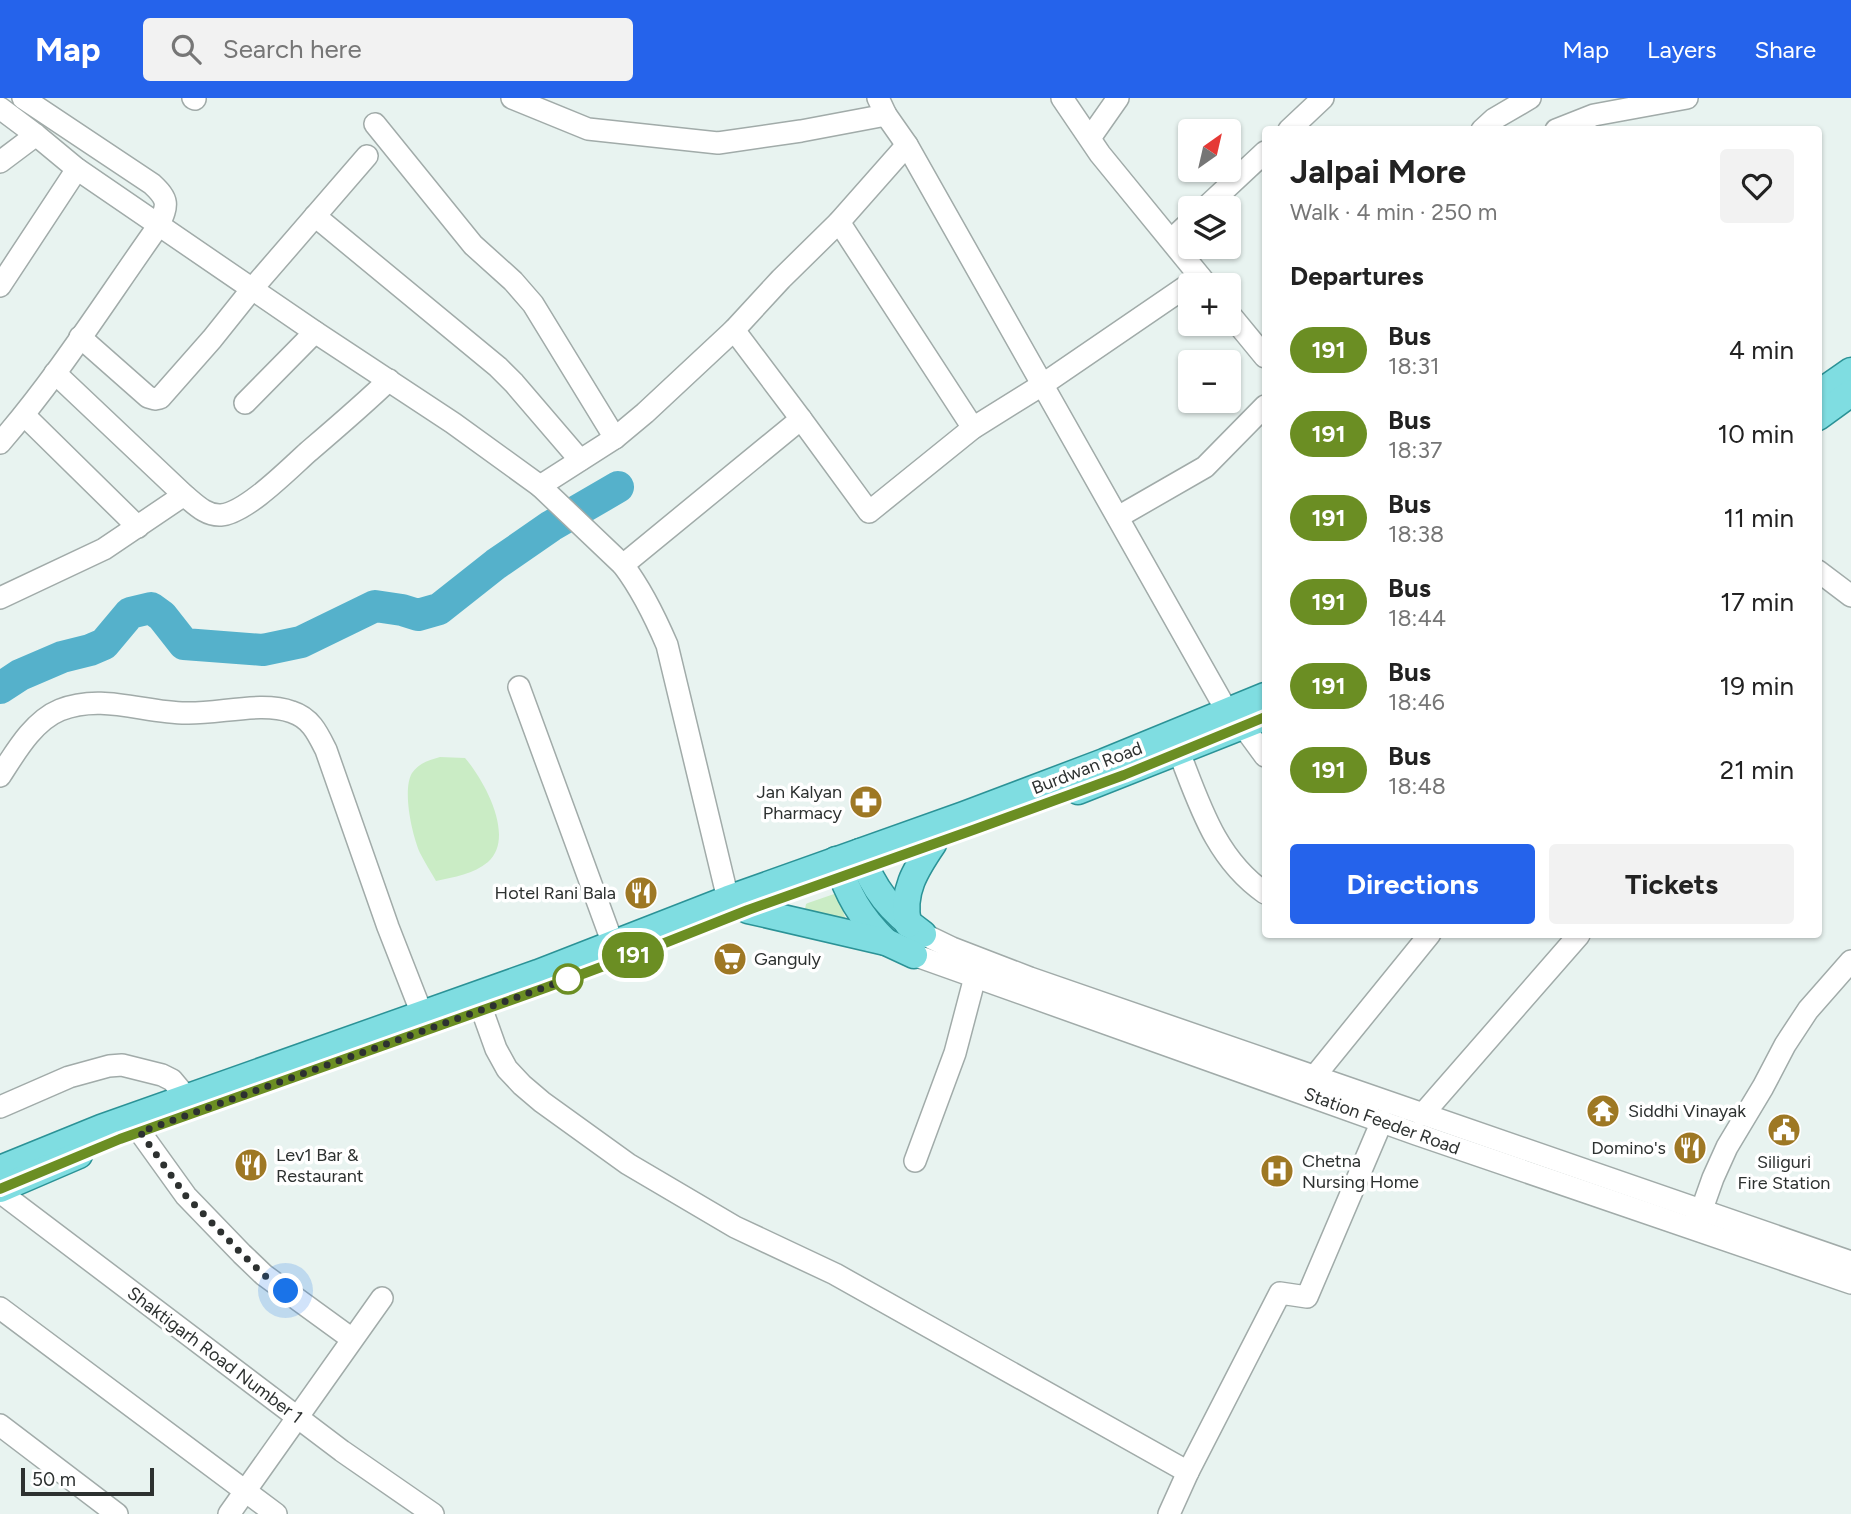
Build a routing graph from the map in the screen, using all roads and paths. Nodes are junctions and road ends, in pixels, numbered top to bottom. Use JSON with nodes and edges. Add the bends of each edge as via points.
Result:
{"nodes":[{"id":1,"x":23,"y":98,"type":"edge"},
{"id":2,"x":512,"y":98,"type":"edge"},
{"id":3,"x":1062,"y":98,"type":"edge"},
{"id":4,"x":1118,"y":98,"type":"edge"},
{"id":5,"x":1323,"y":98,"type":"edge"},
{"id":6,"x":1530,"y":98,"type":"edge"},
{"id":7,"x":1687,"y":98,"type":"edge"},
{"id":8,"x":882,"y":106,"type":"edge"},
{"id":9,"x":0,"y":108,"type":"edge"},
{"id":10,"x":375,"y":124,"type":"dead end"},
{"id":11,"x":1293,"y":126,"type":"edge"},
{"id":12,"x":1486,"y":126,"type":"edge"},
{"id":13,"x":1566,"y":126,"type":"edge"},
{"id":14,"x":36,"y":135,"type":"junction"},
{"id":15,"x":1090,"y":138,"type":"junction"},
{"id":16,"x":907,"y":145,"type":"junction"},
{"id":17,"x":1262,"y":155,"type":"edge"},
{"id":18,"x":367,"y":156,"type":"dead end"},
{"id":19,"x":0,"y":162,"type":"edge"},
{"id":20,"x":77,"y":169,"type":"junction"},
{"id":21,"x":1218,"y":196,"type":"edge"},
{"id":22,"x":315,"y":216,"type":"junction"},
{"id":23,"x":839,"y":222,"type":"junction"},
{"id":24,"x":159,"y":225,"type":"junction"},
{"id":25,"x":1178,"y":233,"type":"edge"},
{"id":26,"x":1171,"y":240,"type":"junction"},
{"id":27,"x":1198,"y":273,"type":"edge"},
{"id":28,"x":0,"y":286,"type":"edge"},
{"id":29,"x":252,"y":289,"type":"junction"},
{"id":30,"x":1178,"y":298,"type":"edge"},
{"id":31,"x":1241,"y":324,"type":"edge"},
{"id":32,"x":734,"y":330,"type":"junction"},
{"id":33,"x":315,"y":332,"type":"junction"},
{"id":34,"x":80,"y":337,"type":"junction"},
{"id":35,"x":1261,"y":342,"type":"edge"},
{"id":36,"x":1851,"y":371,"type":"edge"},
{"id":37,"x":55,"y":373,"type":"junction"},
{"id":38,"x":389,"y":380,"type":"junction"},
{"id":39,"x":1042,"y":384,"type":"junction"},
{"id":40,"x":1822,"y":391,"type":"edge"},
{"id":41,"x":1851,"y":393,"type":"edge"},
{"id":42,"x":245,"y":403,"type":"dead end"},
{"id":43,"x":1262,"y":409,"type":"edge"},
{"id":44,"x":1822,"y":414,"type":"edge"},
{"id":45,"x":24,"y":415,"type":"junction"},
{"id":46,"x":801,"y":419,"type":"junction"},
{"id":47,"x":973,"y":428,"type":"junction"},
{"id":48,"x":615,"y":438,"type":"junction"},
{"id":49,"x":0,"y":443,"type":"edge"},
{"id":50,"x":580,"y":460,"type":"junction"},
{"id":51,"x":540,"y":486,"type":"junction"},
{"id":52,"x":184,"y":495,"type":"junction"},
{"id":53,"x":1118,"y":517,"type":"junction"},
{"id":54,"x":138,"y":527,"type":"junction"},
{"id":55,"x":623,"y":565,"type":"junction"},
{"id":56,"x":1822,"y":574,"type":"edge"},
{"id":57,"x":1851,"y":596,"type":"edge"},
{"id":58,"x":0,"y":598,"type":"edge"},
{"id":59,"x":519,"y":687,"type":"dead end"},
{"id":60,"x":1262,"y":699,"type":"edge"},
{"id":61,"x":1245,"y":719,"type":"edge"},
{"id":62,"x":1262,"y":750,"type":"edge"},
{"id":63,"x":1179,"y":752,"type":"junction"},
{"id":64,"x":0,"y":776,"type":"edge"},
{"id":65,"x":933,"y":844,"type":"junction"},
{"id":66,"x":851,"y":864,"type":"junction"},
{"id":67,"x":1262,"y":892,"type":"edge"},
{"id":68,"x":738,"y":904,"type":"junction"},
{"id":69,"x":915,"y":938,"type":"junction"},
{"id":70,"x":1428,"y":938,"type":"edge"},
{"id":71,"x":1576,"y":938,"type":"edge"},
{"id":72,"x":886,"y":942,"type":"junction"},
{"id":73,"x":613,"y":944,"type":"junction"},
{"id":74,"x":1851,"y":961,"type":"edge"},
{"id":75,"x":975,"y":977,"type":"junction"},
{"id":76,"x":541,"y":980,"type":"junction"},
{"id":77,"x":479,"y":1002,"type":"junction"},
{"id":78,"x":422,"y":1014,"type":"junction"},
{"id":79,"x":1314,"y":1077,"type":"junction"},
{"id":80,"x":187,"y":1098,"type":"junction"},
{"id":81,"x":0,"y":1107,"type":"edge"},
{"id":82,"x":1422,"y":1115,"type":"junction"},
{"id":83,"x":1382,"y":1121,"type":"junction"},
{"id":84,"x":140,"y":1132,"type":"junction"},
{"id":85,"x":915,"y":1161,"type":"dead end"},
{"id":86,"x":0,"y":1169,"type":"edge"},
{"id":87,"x":0,"y":1191,"type":"edge"},
{"id":88,"x":1698,"y":1220,"type":"junction"},
{"id":89,"x":1851,"y":1262,"type":"edge"},
{"id":90,"x":1851,"y":1283,"type":"edge"},
{"id":91,"x":382,"y":1298,"type":"dead end"},
{"id":92,"x":0,"y":1308,"type":"edge"},
{"id":93,"x":352,"y":1339,"type":"junction"},
{"id":94,"x":297,"y":1417,"type":"junction"},
{"id":95,"x":0,"y":1425,"type":"edge"},
{"id":96,"x":1188,"y":1472,"type":"junction"},
{"id":97,"x":244,"y":1492,"type":"junction"},
{"id":98,"x":117,"y":1514,"type":"edge"},
{"id":99,"x":229,"y":1514,"type":"edge"},
{"id":100,"x":276,"y":1514,"type":"edge"},
{"id":101,"x":433,"y":1514,"type":"edge"},
{"id":102,"x":1170,"y":1514,"type":"edge"}],
"edges":[{"from":1,"to":24,"type":"street","via":[[162,193],[166,205]]},
{"from":2,"to":8,"type":"street","via":[[588,129],[718,144],[802,131]]},
{"from":3,"to":15,"type":"street"},
{"from":4,"to":15,"type":"street"},
{"from":5,"to":11,"type":"street"},
{"from":6,"to":12,"type":"street"},
{"from":7,"to":13,"type":"street","via":[[1594,115]]},
{"from":8,"to":16,"type":"street"},
{"from":9,"to":14,"type":"street"},
{"from":10,"to":48,"type":"street","via":[[473,245],[533,304]]},
{"from":14,"to":19,"type":"street"},
{"from":14,"to":20,"type":"street"},
{"from":15,"to":26,"type":"street"},
{"from":16,"to":23,"type":"street"},
{"from":16,"to":39,"type":"street"},
{"from":17,"to":21,"type":"street"},
{"from":18,"to":22,"type":"street"},
{"from":20,"to":24,"type":"street"},
{"from":20,"to":28,"type":"street"},
{"from":22,"to":29,"type":"street"},
{"from":22,"to":50,"type":"street","via":[[498,367]]},
{"from":23,"to":32,"type":"street"},
{"from":23,"to":47,"type":"street"},
{"from":24,"to":29,"type":"street"},
{"from":24,"to":34,"type":"street"},
{"from":25,"to":26,"type":"street"},
{"from":26,"to":27,"type":"street"},
{"from":29,"to":33,"type":"street"},
{"from":29,"to":34,"type":"street","via":[[160,398],[148,397]]},
{"from":30,"to":39,"type":"street"},
{"from":31,"to":35,"type":"street"},
{"from":32,"to":46,"type":"street"},
{"from":32,"to":48,"type":"street"},
{"from":33,"to":38,"type":"street"},
{"from":33,"to":42,"type":"street"},
{"from":34,"to":37,"type":"street"},
{"from":36,"to":40,"type":"main road"},
{"from":37,"to":45,"type":"street"},
{"from":37,"to":52,"type":"street"},
{"from":38,"to":51,"type":"street"},
{"from":38,"to":52,"type":"street","via":[[234,512],[210,514]]},
{"from":39,"to":47,"type":"street"},
{"from":39,"to":53,"type":"street"},
{"from":41,"to":44,"type":"main road"},
{"from":43,"to":53,"type":"street","via":[[1205,467]]},
{"from":45,"to":49,"type":"street"},
{"from":45,"to":54,"type":"street"},
{"from":46,"to":47,"type":"street","via":[[869,512]]},
{"from":46,"to":55,"type":"street"},
{"from":48,"to":50,"type":"street"},
{"from":50,"to":51,"type":"street"},
{"from":51,"to":55,"type":"street"},
{"from":52,"to":54,"type":"street"},
{"from":53,"to":61,"type":"street"},
{"from":54,"to":58,"type":"street","via":[[104,549]]},
{"from":55,"to":68,"type":"street","via":[[667,645]]},
{"from":56,"to":57,"type":"street"},
{"from":59,"to":73,"type":"street"},
{"from":60,"to":61,"type":"main road","name":"Burdwan Road"},
{"from":61,"to":62,"type":"street"},
{"from":61,"to":63,"type":"main road","name":"Burdwan Road"},
{"from":61,"to":66,"type":"main road","name":"Burdwan Road","via":[[1104,762]]},
{"from":63,"to":65,"type":"main road","name":"Burdwan Road"},
{"from":63,"to":67,"type":"street","via":[[1227,857]]},
{"from":64,"to":78,"type":"street","via":[[46,719],[83,705],[103,702],[171,713],[276,707],[306,718],[326,750]]},
{"from":65,"to":66,"type":"main road","name":"Burdwan Road"},
{"from":65,"to":69,"type":"main road","via":[[911,880],[906,909]]},
{"from":66,"to":68,"type":"main road","name":"Burdwan Road"},
{"from":66,"to":69,"type":"main road"},
{"from":66,"to":72,"type":"main road","via":[[849,895],[861,916]]},
{"from":68,"to":72,"type":"main road"},
{"from":68,"to":73,"type":"main road","name":"Burdwan Road"},
{"from":68,"to":76,"type":"main road","name":"Burdwan Road","via":[[652,948]]},
{"from":69,"to":72,"type":"main road"},
{"from":69,"to":75,"type":"street","name":"Station Feeder Road"},
{"from":69,"to":79,"type":"street","name":"Station Feeder Road"},
{"from":70,"to":79,"type":"street"},
{"from":71,"to":82,"type":"street"},
{"from":73,"to":76,"type":"main road","name":"Burdwan Road"},
{"from":74,"to":88,"type":"street","via":[[1808,1010],[1785,1045],[1727,1147]]},
{"from":75,"to":83,"type":"street","name":"Station Feeder Road"},
{"from":75,"to":85,"type":"street","via":[[955,1053]]},
{"from":76,"to":77,"type":"main road","name":"Burdwan Road"},
{"from":77,"to":78,"type":"main road","name":"Burdwan Road"},
{"from":77,"to":84,"type":"main road","name":"Burdwan Road"},
{"from":77,"to":96,"type":"street","via":[[496,1049],[522,1085],[628,1164],[735,1227],[835,1274]]},
{"from":78,"to":80,"type":"main road","name":"Burdwan Road"},
{"from":79,"to":82,"type":"street","name":"Station Feeder Road"},
{"from":80,"to":81,"type":"street","via":[[162,1074],[122,1065],[69,1077]]},
{"from":80,"to":86,"type":"main road","name":"Burdwan Road"},
{"from":82,"to":88,"type":"street","name":"Station Feeder Road"},
{"from":83,"to":88,"type":"street","name":"Station Feeder Road"},
{"from":83,"to":96,"type":"street","via":[[1307,1297],[1280,1293]]},
{"from":84,"to":87,"type":"main road","name":"Burdwan Road"},
{"from":84,"to":93,"type":"street","via":[[186,1196],[242,1254]]},
{"from":87,"to":94,"type":"street","name":"Shaktigarh Road Number 1"},
{"from":88,"to":89,"type":"street","name":"Station Feeder Road"},
{"from":88,"to":90,"type":"street","name":"Station Feeder Road"},
{"from":91,"to":93,"type":"street"},
{"from":92,"to":97,"type":"street"},
{"from":93,"to":94,"type":"street"},
{"from":94,"to":97,"type":"street"},
{"from":94,"to":101,"type":"street","name":"Shaktigarh Road Number 1"},
{"from":95,"to":98,"type":"street"},
{"from":96,"to":102,"type":"street"},
{"from":97,"to":99,"type":"street"},
{"from":97,"to":100,"type":"street"}]}
